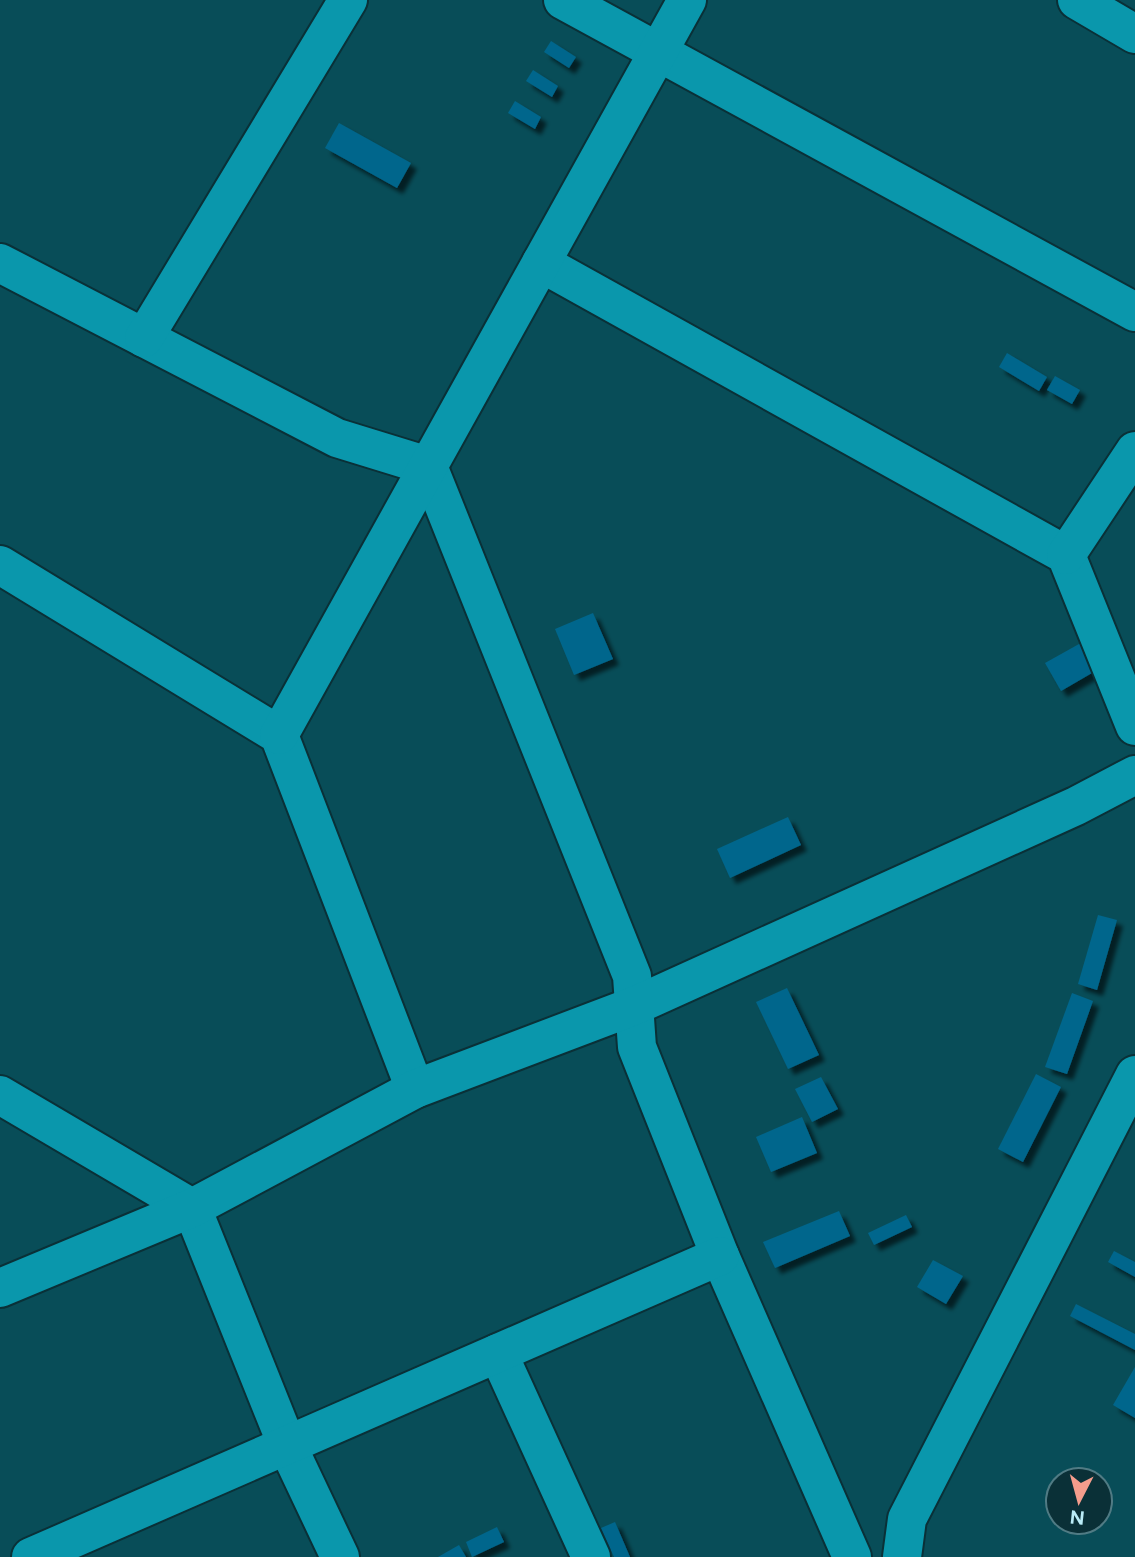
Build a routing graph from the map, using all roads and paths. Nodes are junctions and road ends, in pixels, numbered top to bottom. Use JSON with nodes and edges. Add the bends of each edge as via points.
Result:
{"nodes":[{"id":1,"x":348,"y":0,"type":"edge"},
{"id":2,"x":563,"y":0,"type":"edge"},
{"id":3,"x":687,"y":0,"type":"edge"},
{"id":4,"x":1077,"y":0,"type":"edge"},
{"id":5,"x":1135,"y":33,"type":"edge"},
{"id":6,"x":659,"y":52,"type":"junction"},
{"id":7,"x":0,"y":263,"type":"edge"},
{"id":8,"x":541,"y":263,"type":"junction"},
{"id":9,"x":1135,"y":312,"type":"edge"},
{"id":10,"x":144,"y":338,"type":"junction"},
{"id":11,"x":1135,"y":451,"type":"edge"},
{"id":12,"x":428,"y":467,"type":"junction"},
{"id":13,"x":1066,"y":555,"type":"junction"},
{"id":14,"x":0,"y":565,"type":"edge"},
{"id":15,"x":1135,"y":726,"type":"edge"},
{"id":16,"x":279,"y":735,"type":"junction"},
{"id":17,"x":1135,"y":775,"type":"edge"},
{"id":18,"x":634,"y":1006,"type":"junction"},
{"id":19,"x":1135,"y":1076,"type":"edge"},
{"id":20,"x":415,"y":1089,"type":"junction"},
{"id":21,"x":0,"y":1094,"type":"edge"},
{"id":22,"x":192,"y":1208,"type":"junction"},
{"id":23,"x":720,"y":1256,"type":"junction"},
{"id":24,"x":0,"y":1288,"type":"edge"},
{"id":25,"x":498,"y":1353,"type":"junction"},
{"id":26,"x":287,"y":1445,"type":"junction"},
{"id":27,"x":76,"y":1548,"type":"edge"},
{"id":28,"x":31,"y":1557,"type":"edge"},
{"id":29,"x":340,"y":1557,"type":"edge"},
{"id":30,"x":590,"y":1557,"type":"edge"},
{"id":31,"x":852,"y":1557,"type":"edge"},
{"id":32,"x":902,"y":1557,"type":"edge"}],
"edges":[{"from":1,"to":10,"type":"street"},
{"from":2,"to":6,"type":"street"},
{"from":3,"to":6,"type":"street"},
{"from":4,"to":5,"type":"street"},
{"from":6,"to":8,"type":"street"},
{"from":6,"to":9,"type":"street"},
{"from":7,"to":10,"type":"street"},
{"from":8,"to":12,"type":"street"},
{"from":8,"to":13,"type":"street"},
{"from":10,"to":12,"type":"street","via":[[337,438]]},
{"from":11,"to":13,"type":"street"},
{"from":12,"to":16,"type":"street"},
{"from":12,"to":18,"type":"street","via":[[632,976]]},
{"from":13,"to":15,"type":"street"},
{"from":14,"to":16,"type":"street"},
{"from":16,"to":20,"type":"street"},
{"from":17,"to":18,"type":"street"},
{"from":18,"to":20,"type":"street"},
{"from":18,"to":23,"type":"street","via":[[637,1047]]},
{"from":19,"to":32,"type":"street","via":[[908,1519]]},
{"from":20,"to":22,"type":"street"},
{"from":21,"to":22,"type":"street"},
{"from":22,"to":24,"type":"street"},
{"from":22,"to":26,"type":"street"},
{"from":23,"to":25,"type":"street"},
{"from":23,"to":31,"type":"street"},
{"from":25,"to":26,"type":"street"},
{"from":25,"to":30,"type":"street"},
{"from":26,"to":27,"type":"street"},
{"from":26,"to":29,"type":"street"},
{"from":27,"to":28,"type":"street"}]}
